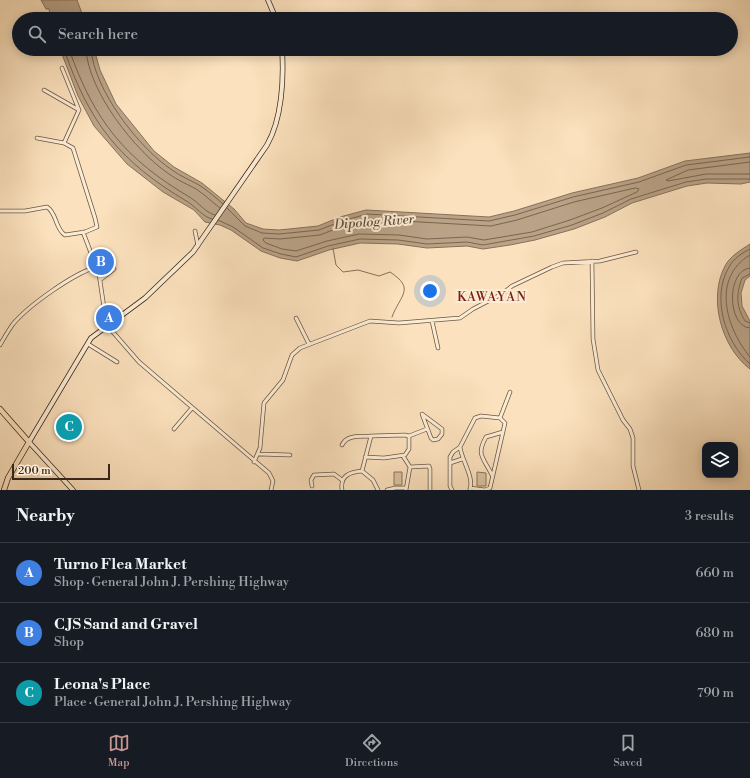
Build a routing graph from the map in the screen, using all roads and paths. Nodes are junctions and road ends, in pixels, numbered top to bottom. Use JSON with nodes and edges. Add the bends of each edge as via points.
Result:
{"nodes":[{"id":1,"x":268,"y":0,"type":"edge"},
{"id":2,"x":273,"y":12,"type":"edge"},
{"id":3,"x":282,"y":56,"type":"edge"},
{"id":4,"x":62,"y":68,"type":"dead end"},
{"id":5,"x":44,"y":90,"type":"dead end"},
{"id":6,"x":79,"y":110,"type":"junction"},
{"id":7,"x":37,"y":138,"type":"dead end"},
{"id":8,"x":64,"y":143,"type":"junction"},
{"id":9,"x":0,"y":211,"type":"edge"},
{"id":10,"x":195,"y":230,"type":"dead end"},
{"id":11,"x":83,"y":232,"type":"junction"},
{"id":12,"x":198,"y":246,"type":"junction"},
{"id":13,"x":636,"y":252,"type":"dead end"},
{"id":14,"x":592,"y":261,"type":"junction"},
{"id":15,"x":96,"y":268,"type":"junction"},
{"id":16,"x":114,"y":269,"type":"dead end"},
{"id":17,"x":100,"y":280,"type":"junction"},
{"id":18,"x":296,"y":318,"type":"dead end"},
{"id":19,"x":432,"y":321,"type":"junction"},
{"id":20,"x":107,"y":325,"type":"junction"},
{"id":21,"x":88,"y":344,"type":"junction"},
{"id":22,"x":309,"y":344,"type":"junction"},
{"id":23,"x":0,"y":345,"type":"edge"},
{"id":24,"x":438,"y":348,"type":"dead end"},
{"id":25,"x":117,"y":362,"type":"dead end"},
{"id":26,"x":510,"y":392,"type":"dead end"},
{"id":27,"x":192,"y":408,"type":"junction"},
{"id":28,"x":0,"y":409,"type":"edge"},
{"id":29,"x":500,"y":418,"type":"junction"},
{"id":30,"x":174,"y":429,"type":"dead end"},
{"id":31,"x":427,"y":429,"type":"junction"},
{"id":32,"x":503,"y":432,"type":"junction"},
{"id":33,"x":371,"y":436,"type":"junction"},
{"id":34,"x":409,"y":436,"type":"junction"},
{"id":35,"x":29,"y":442,"type":"junction"},
{"id":36,"x":342,"y":445,"type":"dead end"},
{"id":37,"x":460,"y":448,"type":"junction"},
{"id":38,"x":259,"y":454,"type":"junction"},
{"id":39,"x":290,"y":455,"type":"dead end"},
{"id":40,"x":403,"y":456,"type":"junction"},
{"id":41,"x":365,"y":457,"type":"junction"},
{"id":42,"x":462,"y":459,"type":"junction"},
{"id":43,"x":254,"y":462,"type":"junction"},
{"id":44,"x":450,"y":463,"type":"junction"},
{"id":45,"x":410,"y":467,"type":"junction"},
{"id":46,"x":362,"y":471,"type":"junction"},
{"id":47,"x":492,"y":475,"type":"junction"},
{"id":48,"x":342,"y":480,"type":"junction"},
{"id":49,"x":312,"y":486,"type":"dead end"},
{"id":50,"x":406,"y":489,"type":"edge"},
{"id":51,"x":469,"y":489,"type":"edge"},
{"id":52,"x":4,"y":490,"type":"edge"},
{"id":53,"x":73,"y":490,"type":"edge"},
{"id":54,"x":272,"y":490,"type":"edge"},
{"id":55,"x":342,"y":490,"type":"edge"},
{"id":56,"x":378,"y":490,"type":"edge"},
{"id":57,"x":387,"y":490,"type":"edge"},
{"id":58,"x":430,"y":490,"type":"edge"},
{"id":59,"x":452,"y":490,"type":"edge"},
{"id":60,"x":639,"y":490,"type":"edge"}],
"edges":[{"from":1,"to":2,"type":"main road"},
{"from":3,"to":12,"type":"main road","via":[[278,118],[274,132]]},
{"from":4,"to":6,"type":"street"},
{"from":5,"to":6,"type":"street"},
{"from":6,"to":8,"type":"street"},
{"from":7,"to":8,"type":"street"},
{"from":8,"to":11,"type":"street","via":[[73,148],[97,223],[95,229]]},
{"from":9,"to":11,"type":"street","via":[[25,211],[47,207],[63,234]]},
{"from":10,"to":12,"type":"street"},
{"from":11,"to":15,"type":"street"},
{"from":12,"to":20,"type":"main road","via":[[144,298]]},
{"from":13,"to":14,"type":"street"},
{"from":14,"to":19,"type":"street","via":[[563,263],[552,267],[512,286],[463,317]]},
{"from":14,"to":60,"type":"street","via":[[593,339],[598,370],[632,434],[633,466]]},
{"from":15,"to":17,"type":"street"},
{"from":15,"to":23,"type":"street","via":[[74,277],[37,303],[13,324]]},
{"from":16,"to":17,"type":"street"},
{"from":17,"to":20,"type":"street"},
{"from":18,"to":22,"type":"street"},
{"from":19,"to":22,"type":"street","via":[[370,321]]},
{"from":19,"to":24,"type":"street"},
{"from":20,"to":21,"type":"main road","via":[[96,333]]},
{"from":20,"to":27,"type":"street","via":[[140,362]]},
{"from":21,"to":25,"type":"street"},
{"from":21,"to":35,"type":"main road"},
{"from":22,"to":38,"type":"street","via":[[294,352],[283,380],[264,403]]},
{"from":26,"to":29,"type":"street"},
{"from":27,"to":30,"type":"street"},
{"from":27,"to":43,"type":"street"},
{"from":28,"to":35,"type":"highway"},
{"from":29,"to":32,"type":"street","via":[[504,421]]},
{"from":29,"to":37,"type":"street","via":[[475,418]]},
{"from":31,"to":31,"type":"street","via":[[422,415],[422,414],[442,429],[442,434],[434,440]]},
{"from":31,"to":34,"type":"street"},
{"from":32,"to":47,"type":"street"},
{"from":32,"to":47,"type":"street","via":[[486,437],[480,447]]},
{"from":33,"to":34,"type":"street"},
{"from":33,"to":36,"type":"street","via":[[350,437]]},
{"from":33,"to":41,"type":"street"},
{"from":34,"to":40,"type":"street","via":[[410,449]]},
{"from":35,"to":52,"type":"highway"},
{"from":35,"to":53,"type":"main road"},
{"from":37,"to":42,"type":"street"},
{"from":37,"to":44,"type":"street","via":[[451,454]]},
{"from":38,"to":39,"type":"street"},
{"from":38,"to":43,"type":"street"},
{"from":40,"to":41,"type":"street"},
{"from":40,"to":45,"type":"street"},
{"from":41,"to":46,"type":"street"},
{"from":42,"to":44,"type":"street"},
{"from":42,"to":51,"type":"street","via":[[472,479]]},
{"from":43,"to":54,"type":"street","via":[[272,477]]},
{"from":44,"to":59,"type":"street"},
{"from":45,"to":50,"type":"street"},
{"from":45,"to":58,"type":"street","via":[[429,466]]},
{"from":46,"to":48,"type":"street","via":[[348,474]]},
{"from":46,"to":56,"type":"street","via":[[373,480]]},
{"from":47,"to":51,"type":"street","via":[[489,489]]},
{"from":48,"to":49,"type":"street","via":[[334,474],[314,475],[311,480]]},
{"from":48,"to":55,"type":"street"},
{"from":50,"to":57,"type":"street"}]}
